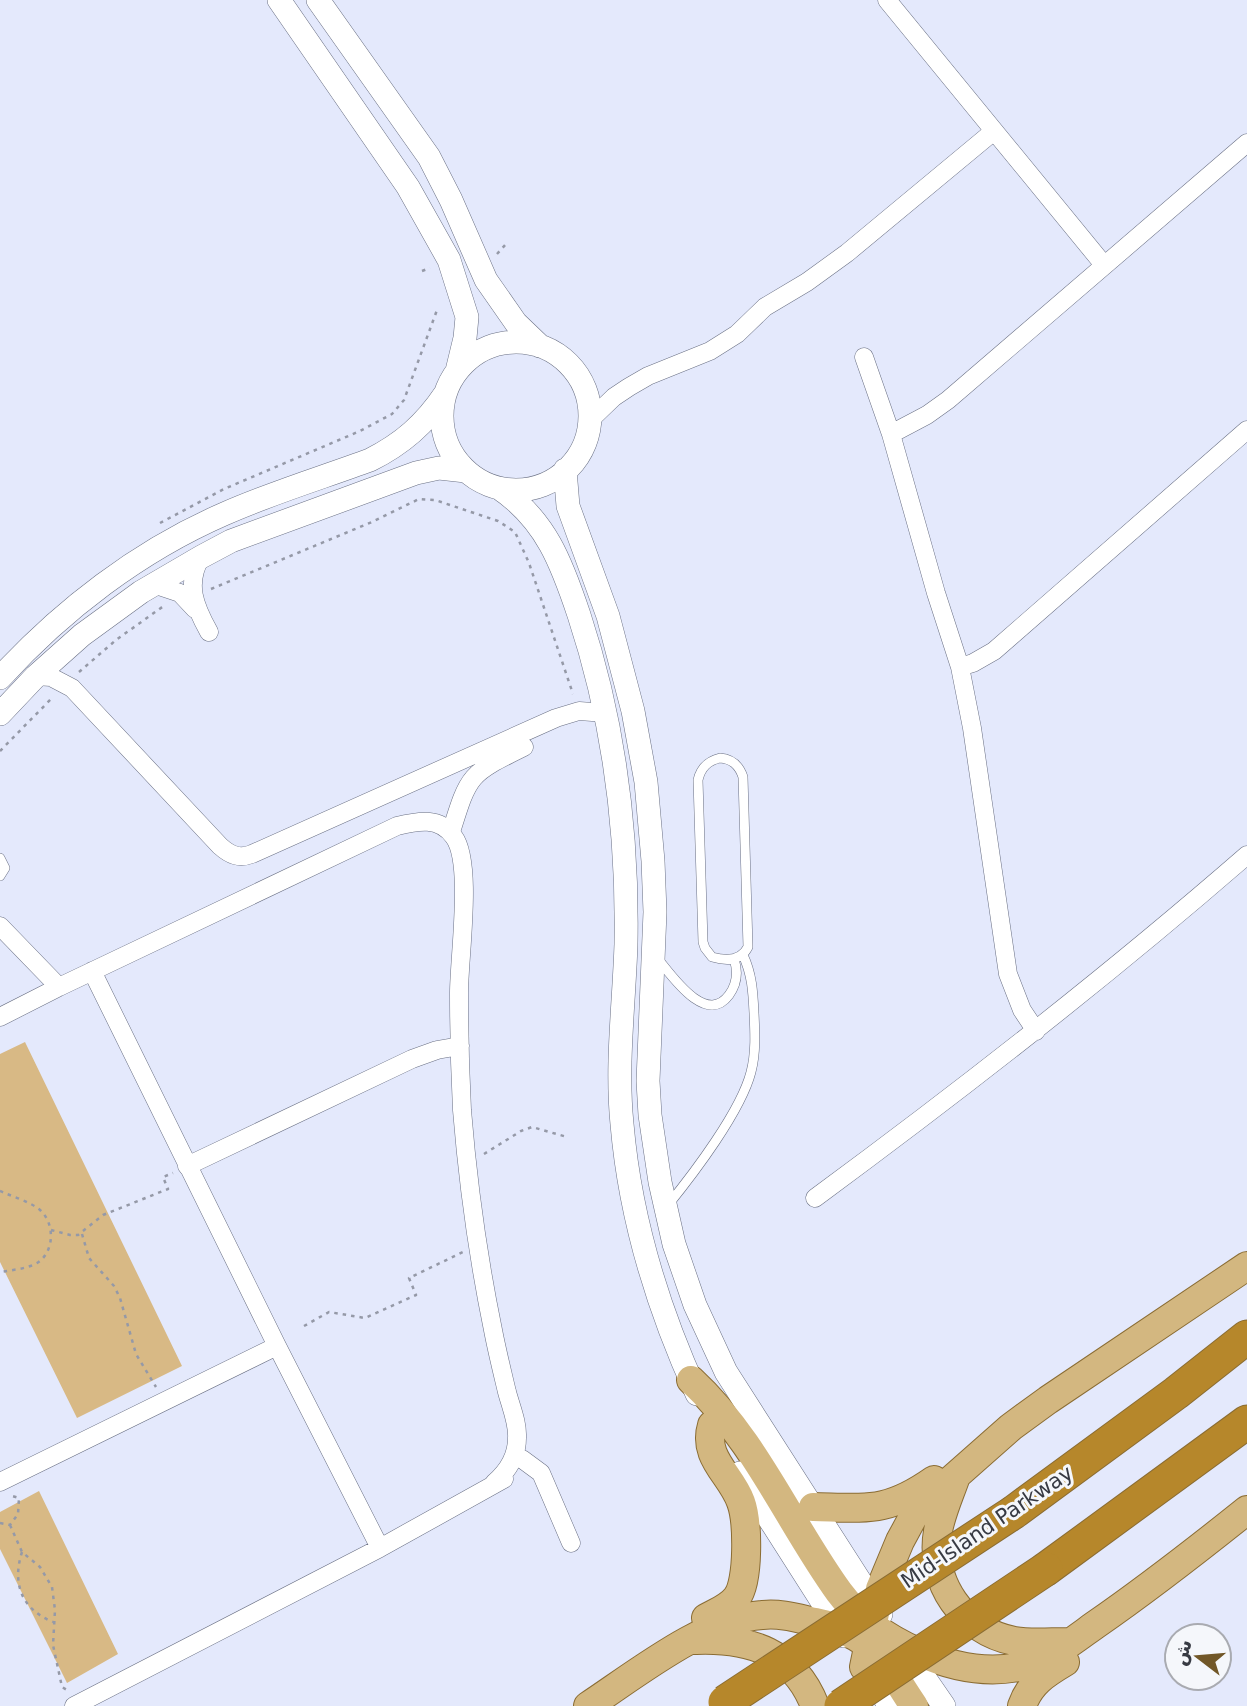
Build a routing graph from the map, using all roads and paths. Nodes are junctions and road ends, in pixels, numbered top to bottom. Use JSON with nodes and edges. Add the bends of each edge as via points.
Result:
{"nodes":[{"id":1,"x":279,"y":0,"type":"edge"},
{"id":2,"x":318,"y":0,"type":"edge"},
{"id":3,"x":887,"y":0,"type":"edge"},
{"id":4,"x":994,"y":131,"type":"junction"},
{"id":5,"x":1247,"y":143,"type":"edge"},
{"id":6,"x":1104,"y":265,"type":"junction"},
{"id":7,"x":540,"y":346,"type":"junction"},
{"id":8,"x":864,"y":357,"type":"dead end"},
{"id":9,"x":457,"y":371,"type":"junction"},
{"id":10,"x":445,"y":394,"type":"junction"},
{"id":11,"x":589,"y":421,"type":"junction"},
{"id":12,"x":1247,"y":430,"type":"edge"},
{"id":13,"x":891,"y":434,"type":"junction"},
{"id":14,"x":565,"y":470,"type":"junction"},
{"id":15,"x":466,"y":471,"type":"junction"},
{"id":16,"x":499,"y":488,"type":"junction"},
{"id":17,"x":201,"y":557,"type":"junction"},
{"id":18,"x":201,"y":593,"type":"dead end"},
{"id":19,"x":161,"y":595,"type":"junction"},
{"id":20,"x":197,"y":611,"type":"junction"},
{"id":21,"x":209,"y":632,"type":"dead end"},
{"id":22,"x":960,"y":667,"type":"junction"},
{"id":23,"x":79,"y":672,"type":"dead end"},
{"id":24,"x":36,"y":676,"type":"junction"},
{"id":25,"x":0,"y":678,"type":"edge"},
{"id":26,"x":53,"y":697,"type":"dead end"},
{"id":27,"x":630,"y":701,"type":"junction"},
{"id":28,"x":605,"y":710,"type":"junction"},
{"id":29,"x":579,"y":711,"type":"junction"},
{"id":30,"x":0,"y":714,"type":"edge"},
{"id":31,"x":524,"y":747,"type":"dead end"},
{"id":32,"x":0,"y":751,"type":"edge"},
{"id":33,"x":453,"y":826,"type":"junction"},
{"id":34,"x":1247,"y":855,"type":"edge"},
{"id":35,"x":0,"y":858,"type":"edge"},
{"id":36,"x":0,"y":876,"type":"edge"},
{"id":37,"x":0,"y":926,"type":"edge"},
{"id":38,"x":654,"y":955,"type":"junction"},
{"id":39,"x":738,"y":957,"type":"junction"},
{"id":40,"x":92,"y":971,"type":"junction"},
{"id":41,"x":59,"y":987,"type":"junction"},
{"id":42,"x":0,"y":1017,"type":"edge"},
{"id":43,"x":1037,"y":1031,"type":"junction"},
{"id":44,"x":460,"y":1046,"type":"junction"},
{"id":45,"x":567,"y":1137,"type":"dead end"},
{"id":46,"x":187,"y":1166,"type":"junction"},
{"id":47,"x":467,"y":1166,"type":"junction"},
{"id":48,"x":0,"y":1191,"type":"edge"},
{"id":49,"x":815,"y":1198,"type":"dead end"},
{"id":50,"x":665,"y":1209,"type":"junction"},
{"id":51,"x":51,"y":1230,"type":"junction"},
{"id":52,"x":82,"y":1234,"type":"junction"},
{"id":53,"x":472,"y":1248,"type":"dead end"},
{"id":54,"x":1247,"y":1266,"type":"edge"},
{"id":55,"x":0,"y":1272,"type":"edge"},
{"id":56,"x":303,"y":1326,"type":"dead end"},
{"id":57,"x":1247,"y":1337,"type":"edge"},
{"id":58,"x":276,"y":1346,"type":"junction"},
{"id":59,"x":691,"y":1381,"type":"junction"},
{"id":60,"x":168,"y":1399,"type":"junction"},
{"id":61,"x":515,"y":1420,"type":"junction"},
{"id":62,"x":1247,"y":1422,"type":"edge"},
{"id":63,"x":712,"y":1425,"type":"junction"},
{"id":64,"x":522,"y":1459,"type":"junction"},
{"id":65,"x":965,"y":1469,"type":"junction"},
{"id":66,"x":494,"y":1483,"type":"junction"},
{"id":67,"x":6,"y":1489,"type":"edge"},
{"id":68,"x":813,"y":1507,"type":"junction"},
{"id":69,"x":1247,"y":1510,"type":"edge"},
{"id":70,"x":0,"y":1523,"type":"edge"},
{"id":71,"x":10,"y":1525,"type":"junction"},
{"id":72,"x":571,"y":1543,"type":"dead end"},
{"id":73,"x":380,"y":1548,"type":"junction"},
{"id":74,"x":22,"y":1552,"type":"junction"},
{"id":75,"x":1123,"y":1605,"type":"junction"},
{"id":76,"x":53,"y":1622,"type":"junction"},
{"id":77,"x":838,"y":1627,"type":"junction"},
{"id":78,"x":690,"y":1640,"type":"junction"},
{"id":79,"x":1069,"y":1642,"type":"junction"},
{"id":80,"x":878,"y":1654,"type":"edge"},
{"id":81,"x":652,"y":1664,"type":"junction"},
{"id":82,"x":70,"y":1698,"type":"edge"},
{"id":83,"x":722,"y":1704,"type":"edge"},
{"id":84,"x":587,"y":1706,"type":"edge"},
{"id":85,"x":815,"y":1706,"type":"edge"},
{"id":86,"x":841,"y":1706,"type":"edge"},
{"id":87,"x":914,"y":1706,"type":"edge"},
{"id":88,"x":944,"y":1706,"type":"edge"},
{"id":89,"x":1022,"y":1706,"type":"edge"}],
"edges":[{"from":1,"to":9,"type":"street","via":[[408,187],[449,260],[467,317]]},
{"from":2,"to":7,"type":"street","via":[[429,157],[486,280],[516,323]]},
{"from":3,"to":4,"type":"street"},
{"from":4,"to":6,"type":"street"},
{"from":4,"to":11,"type":"street","via":[[846,253],[765,307],[737,334],[629,387]]},
{"from":5,"to":6,"type":"street"},
{"from":6,"to":13,"type":"street","via":[[948,400]]},
{"from":7,"to":9,"type":"street","via":[[514,342],[489,347]]},
{"from":7,"to":11,"type":"street","via":[[577,374],[589,405]]},
{"from":8,"to":13,"type":"street"},
{"from":9,"to":10,"type":"street"},
{"from":10,"to":15,"type":"street","via":[[444,433]]},
{"from":10,"to":25,"type":"street","via":[[420,426],[388,451],[224,513],[132,564],[89,596]]},
{"from":11,"to":14,"type":"street","via":[[580,452]]},
{"from":12,"to":22,"type":"street","via":[[994,651]]},
{"from":13,"to":22,"type":"street"},
{"from":14,"to":16,"type":"street","via":[[530,489]]},
{"from":14,"to":27,"type":"street","via":[[568,506],[608,616]]},
{"from":15,"to":16,"type":"street"},
{"from":15,"to":17,"type":"street","via":[[439,468],[415,473],[231,541]]},
{"from":16,"to":28,"type":"street","via":[[522,506],[548,539],[575,602]]},
{"from":17,"to":19,"type":"street"},
{"from":17,"to":20,"type":"street","via":[[192,586]]},
{"from":18,"to":29,"type":"path","via":[[419,499],[435,500],[498,521],[514,532],[529,563]]},
{"from":19,"to":20,"type":"street","via":[[180,593]]},
{"from":19,"to":23,"type":"path"},
{"from":19,"to":24,"type":"street","via":[[122,606]]},
{"from":20,"to":21,"type":"street"},
{"from":22,"to":43,"type":"street","via":[[1008,974],[1022,1010]]},
{"from":24,"to":29,"type":"street","via":[[72,688],[220,846],[237,856],[252,854]]},
{"from":24,"to":30,"type":"street"},
{"from":26,"to":32,"type":"path"},
{"from":27,"to":28,"type":"street"},
{"from":27,"to":38,"type":"street","via":[[650,813]]},
{"from":28,"to":29,"type":"street"},
{"from":28,"to":59,"type":"street","via":[[618,788],[625,877],[619,1086],[625,1156],[648,1262]]},
{"from":31,"to":33,"type":"street","via":[[478,771],[466,788]]},
{"from":33,"to":40,"type":"street","via":[[444,814],[428,811],[411,816]]},
{"from":33,"to":44,"type":"street","via":[[464,881]]},
{"from":34,"to":43,"type":"street"},
{"from":35,"to":36,"type":"lane","via":[[5,868]]},
{"from":37,"to":41,"type":"street"},
{"from":38,"to":39,"type":"lane","via":[[685,991],[706,1004],[722,1002],[730,993]]},
{"from":38,"to":50,"type":"street","via":[[648,1081]]},
{"from":39,"to":39,"type":"lane","via":[[748,947],[743,777],[738,765],[720,758],[703,767],[698,780],[704,942],[712,957]]},
{"from":39,"to":50,"type":"lane","via":[[749,970],[753,992],[755,1046],[748,1083],[709,1150]]},
{"from":40,"to":41,"type":"street"},
{"from":40,"to":46,"type":"street"},
{"from":41,"to":42,"type":"street"},
{"from":43,"to":49,"type":"street"},
{"from":44,"to":46,"type":"street","via":[[412,1059]]},
{"from":44,"to":47,"type":"street"},
{"from":45,"to":47,"type":"path","via":[[526,1128]]},
{"from":46,"to":52,"type":"path","via":[[163,1177],[168,1189],[103,1215]]},
{"from":46,"to":58,"type":"street"},
{"from":47,"to":61,"type":"street","via":[[486,1294]]},
{"from":48,"to":51,"type":"path","via":[[39,1209]]},
{"from":50,"to":68,"type":"street","via":[[684,1275],[710,1339],[745,1404]]},
{"from":51,"to":52,"type":"path"},
{"from":51,"to":55,"type":"path","via":[[40,1262]]},
{"from":52,"to":60,"type":"path","via":[[89,1258],[120,1298],[136,1354]]},
{"from":53,"to":56,"type":"path","via":[[410,1278],[416,1295],[365,1318],[329,1312]]},
{"from":54,"to":65,"type":"main road","via":[[1048,1400]]},
{"from":57,"to":83,"type":"highway","name":"Mid-Island Parkway","bridge":true,"via":[[1014,1512]]},
{"from":58,"to":60,"type":"street"},
{"from":58,"to":73,"type":"street"},
{"from":59,"to":63,"type":"street"},
{"from":59,"to":80,"type":"main road","via":[[733,1426]]},
{"from":60,"to":67,"type":"street"},
{"from":61,"to":64,"type":"street","via":[[524,1443]]},
{"from":61,"to":66,"type":"street","via":[[513,1460]]},
{"from":62,"to":86,"type":"highway","bridge":true,"via":[[1046,1569]]},
{"from":63,"to":77,"type":"street"},
{"from":63,"to":81,"type":"main road","via":[[712,1455],[743,1510],[744,1583],[728,1606],[663,1642],[654,1652]]},
{"from":64,"to":66,"type":"street","via":[[511,1475]]},
{"from":64,"to":72,"type":"street","via":[[541,1473]]},
{"from":65,"to":68,"type":"main road","via":[[951,1467],[909,1497],[889,1505]]},
{"from":65,"to":79,"type":"main road","via":[[942,1517],[937,1546],[941,1576],[954,1602],[974,1624],[1000,1637],[1030,1643]]},
{"from":65,"to":80,"type":"main road","via":[[913,1517],[888,1567]]},
{"from":66,"to":73,"type":"street"},
{"from":67,"to":71,"type":"path","via":[[19,1498],[18,1514]]},
{"from":68,"to":80,"type":"street"},
{"from":69,"to":75,"type":"main road"},
{"from":70,"to":71,"type":"path"},
{"from":71,"to":74,"type":"path"},
{"from":73,"to":82,"type":"street"},
{"from":74,"to":76,"type":"path","via":[[40,1567],[52,1587]]},
{"from":74,"to":76,"type":"path","via":[[20,1590],[29,1607]]},
{"from":75,"to":79,"type":"main road"},
{"from":75,"to":89,"type":"main road","via":[[1100,1637],[1037,1681]]},
{"from":76,"to":82,"type":"path","via":[[56,1667]]},
{"from":77,"to":78,"type":"main road","via":[[788,1615],[762,1615],[742,1617]]},
{"from":77,"to":80,"type":"main road"},
{"from":78,"to":81,"type":"main road"},
{"from":78,"to":85,"type":"main road","via":[[735,1641],[763,1649],[795,1672]]},
{"from":79,"to":80,"type":"main road","via":[[1028,1664],[991,1670]]},
{"from":80,"to":87,"type":"main road"},
{"from":80,"to":88,"type":"street"},
{"from":81,"to":84,"type":"main road"}]}
